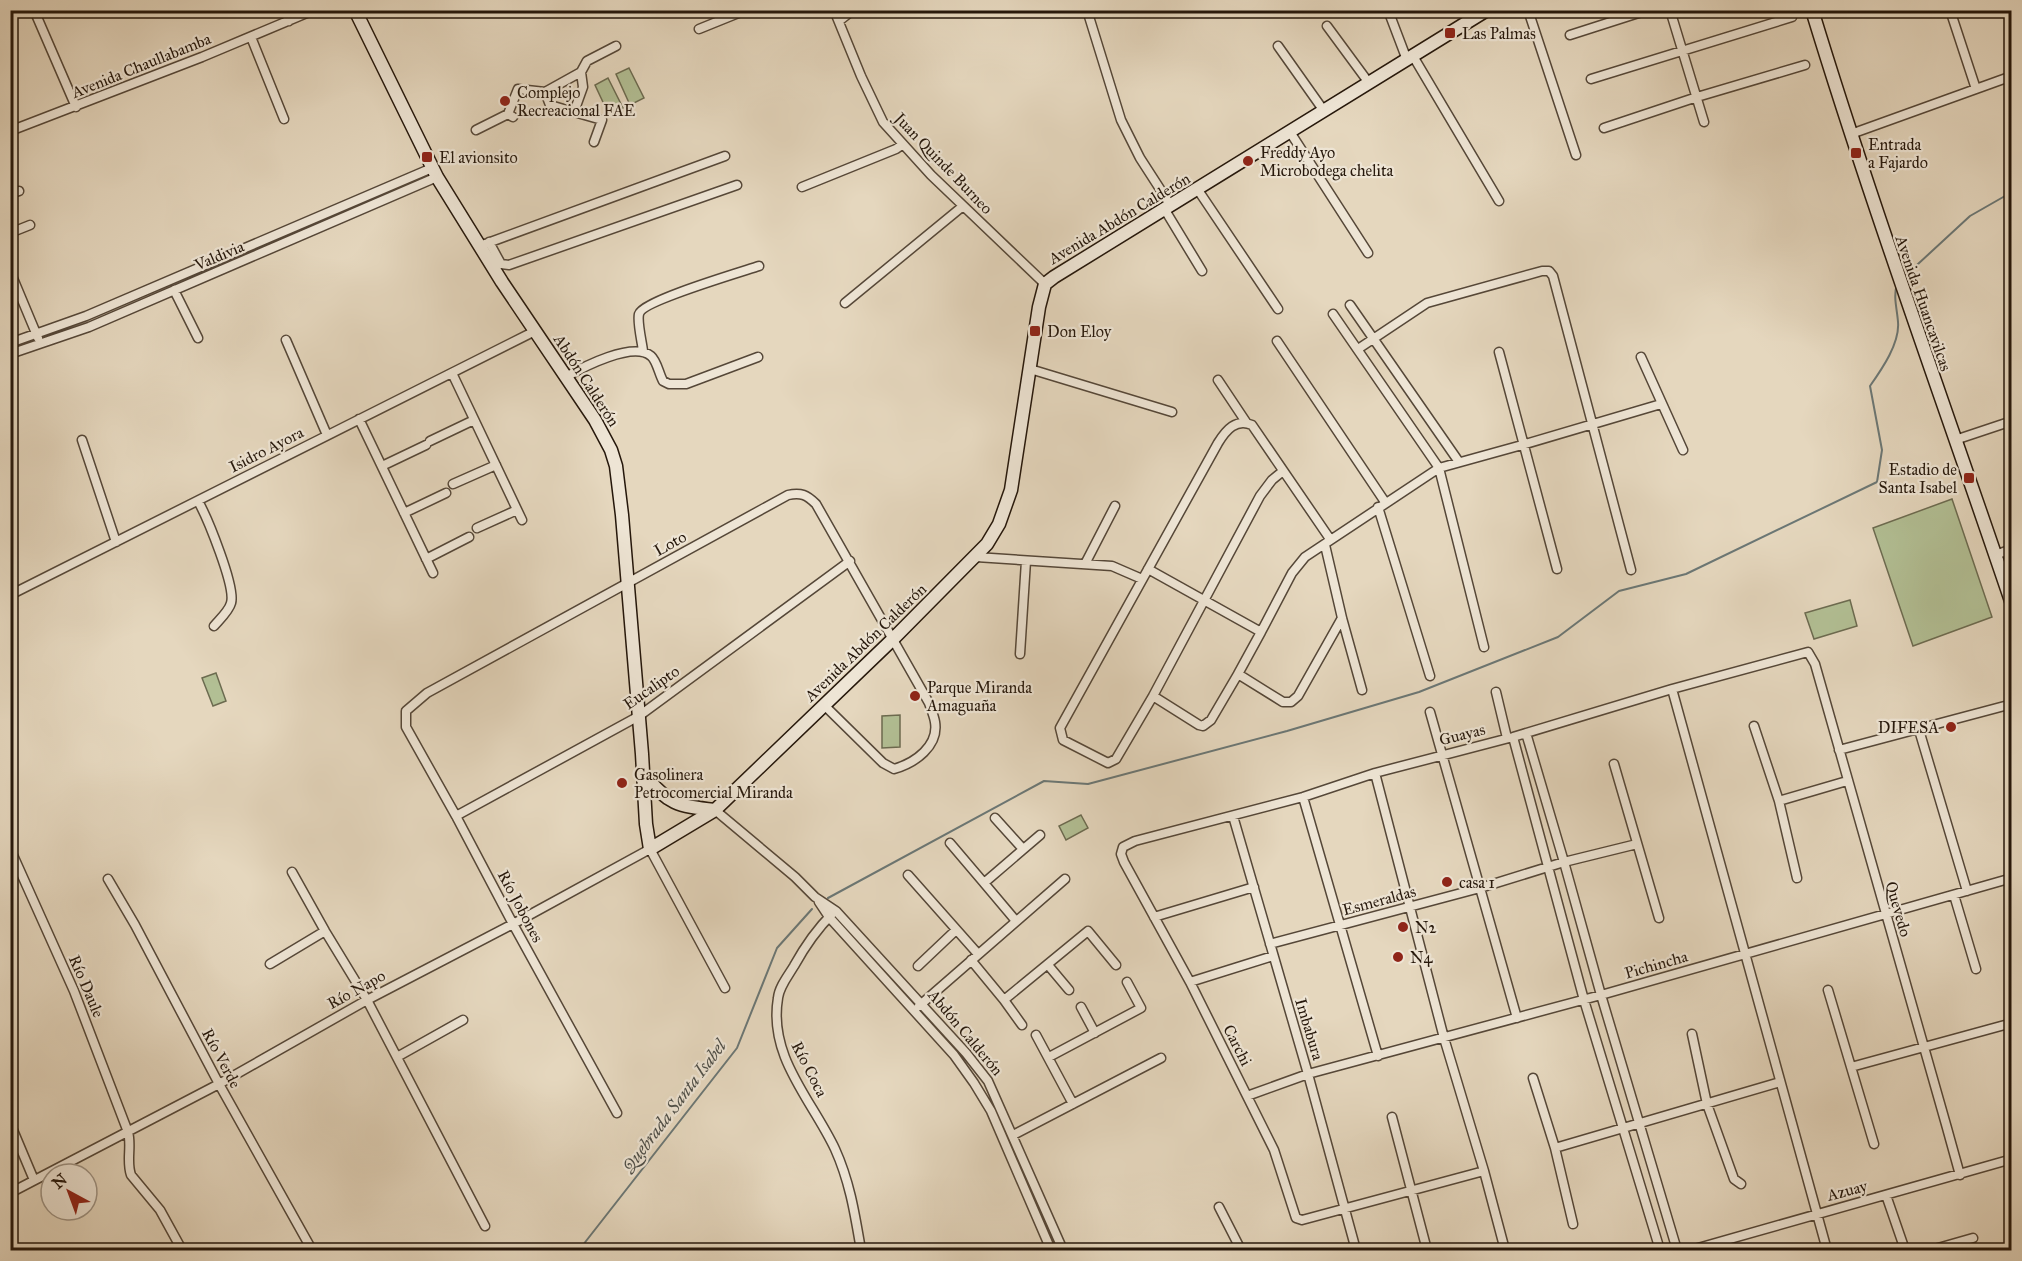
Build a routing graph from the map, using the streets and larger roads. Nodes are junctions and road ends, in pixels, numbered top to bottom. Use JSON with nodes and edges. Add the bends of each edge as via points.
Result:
{"nodes":[{"id":1,"x":34,"y":10,"type":"edge"},
{"id":2,"x":284,"y":10,"type":"edge"},
{"id":3,"x":314,"y":10,"type":"edge"},
{"id":4,"x":355,"y":10,"type":"edge"},
{"id":5,"x":746,"y":10,"type":"edge"},
{"id":6,"x":834,"y":10,"type":"edge"},
{"id":7,"x":853,"y":10,"type":"edge"},
{"id":8,"x":1087,"y":10,"type":"edge"},
{"id":9,"x":1388,"y":10,"type":"edge"},
{"id":10,"x":1487,"y":10,"type":"edge"},
{"id":11,"x":1528,"y":10,"type":"edge"},
{"id":12,"x":1647,"y":10,"type":"edge"},
{"id":13,"x":1671,"y":10,"type":"edge"},
{"id":14,"x":1812,"y":10,"type":"edge"},
{"id":15,"x":1950,"y":10,"type":"edge"},
{"id":16,"x":1792,"y":17,"type":"dead end"},
{"id":17,"x":289,"y":21,"type":"junction"},
{"id":18,"x":839,"y":21,"type":"junction"},
{"id":19,"x":1327,"y":26,"type":"dead end"},
{"id":20,"x":699,"y":29,"type":"dead end"},
{"id":21,"x":1570,"y":35,"type":"dead end"},
{"id":22,"x":251,"y":37,"type":"junction"},
{"id":23,"x":616,"y":46,"type":"dead end"},
{"id":24,"x":1278,"y":46,"type":"dead end"},
{"id":25,"x":1684,"y":50,"type":"junction"},
{"id":26,"x":1410,"y":58,"type":"junction"},
{"id":27,"x":1805,"y":65,"type":"dead end"},
{"id":28,"x":581,"y":72,"type":"junction"},
{"id":29,"x":2012,"y":76,"type":"edge"},
{"id":30,"x":1591,"y":79,"type":"dead end"},
{"id":31,"x":1369,"y":83,"type":"junction"},
{"id":32,"x":1976,"y":89,"type":"junction"},
{"id":33,"x":545,"y":92,"type":"junction"},
{"id":34,"x":1697,"y":97,"type":"junction"},
{"id":35,"x":76,"y":107,"type":"junction"},
{"id":36,"x":1324,"y":111,"type":"junction"},
{"id":37,"x":574,"y":112,"type":"junction"},
{"id":38,"x":284,"y":119,"type":"dead end"},
{"id":39,"x":1704,"y":122,"type":"dead end"},
{"id":40,"x":1604,"y":128,"type":"dead end"},
{"id":41,"x":476,"y":130,"type":"dead end"},
{"id":42,"x":10,"y":131,"type":"edge"},
{"id":43,"x":1290,"y":132,"type":"junction"},
{"id":44,"x":1851,"y":134,"type":"junction"},
{"id":45,"x":594,"y":142,"type":"dead end"},
{"id":46,"x":903,"y":144,"type":"junction"},
{"id":47,"x":1576,"y":155,"type":"dead end"},
{"id":48,"x":724,"y":156,"type":"dead end"},
{"id":49,"x":435,"y":173,"type":"junction"},
{"id":50,"x":737,"y":185,"type":"dead end"},
{"id":51,"x":801,"y":187,"type":"dead end"},
{"id":52,"x":1197,"y":190,"type":"junction"},
{"id":53,"x":1499,"y":201,"type":"dead end"},
{"id":54,"x":963,"y":206,"type":"junction"},
{"id":55,"x":1168,"y":208,"type":"junction"},
{"id":56,"x":30,"y":225,"type":"dead end"},
{"id":57,"x":10,"y":233,"type":"edge"},
{"id":58,"x":484,"y":244,"type":"junction"},
{"id":59,"x":1368,"y":253,"type":"dead end"},
{"id":60,"x":215,"y":261,"type":"junction"},
{"id":61,"x":505,"y":266,"type":"junction"},
{"id":62,"x":759,"y":266,"type":"dead end"},
{"id":63,"x":10,"y":271,"type":"edge"},
{"id":64,"x":219,"y":271,"type":"junction"},
{"id":65,"x":1202,"y":271,"type":"dead end"},
{"id":66,"x":500,"y":279,"type":"junction"},
{"id":67,"x":1045,"y":284,"type":"junction"},
{"id":68,"x":174,"y":290,"type":"junction"},
{"id":69,"x":21,"y":295,"type":"junction"},
{"id":70,"x":10,"y":299,"type":"edge"},
{"id":71,"x":845,"y":303,"type":"dead end"},
{"id":72,"x":1350,"y":304,"type":"dead end"},
{"id":73,"x":1278,"y":309,"type":"dead end"},
{"id":74,"x":1333,"y":314,"type":"dead end"},
{"id":75,"x":535,"y":331,"type":"junction"},
{"id":76,"x":36,"y":334,"type":"junction"},
{"id":77,"x":198,"y":338,"type":"dead end"},
{"id":78,"x":1374,"y":338,"type":"junction"},
{"id":79,"x":286,"y":340,"type":"dead end"},
{"id":80,"x":1277,"y":341,"type":"dead end"},
{"id":81,"x":10,"y":343,"type":"edge"},
{"id":82,"x":40,"y":344,"type":"junction"},
{"id":83,"x":1358,"y":348,"type":"junction"},
{"id":84,"x":643,"y":351,"type":"junction"},
{"id":85,"x":1499,"y":352,"type":"dead end"},
{"id":86,"x":10,"y":354,"type":"edge"},
{"id":87,"x":758,"y":357,"type":"dead end"},
{"id":88,"x":1641,"y":357,"type":"dead end"},
{"id":89,"x":1030,"y":369,"type":"junction"},
{"id":90,"x":452,"y":373,"type":"junction"},
{"id":91,"x":566,"y":377,"type":"junction"},
{"id":92,"x":1218,"y":380,"type":"dead end"},
{"id":93,"x":1661,"y":404,"type":"junction"},
{"id":94,"x":1172,"y":412,"type":"dead end"},
{"id":95,"x":359,"y":419,"type":"junction"},
{"id":96,"x":474,"y":420,"type":"junction"},
{"id":97,"x":1246,"y":422,"type":"junction"},
{"id":98,"x":2012,"y":422,"type":"edge"},
{"id":99,"x":1592,"y":425,"type":"junction"},
{"id":100,"x":327,"y":435,"type":"junction"},
{"id":101,"x":82,"y":441,"type":"dead end"},
{"id":102,"x":1955,"y":441,"type":"junction"},
{"id":103,"x":1522,"y":445,"type":"junction"},
{"id":104,"x":1683,"y":450,"type":"dead end"},
{"id":105,"x":1459,"y":462,"type":"junction"},
{"id":106,"x":496,"y":465,"type":"junction"},
{"id":107,"x":382,"y":466,"type":"junction"},
{"id":108,"x":1439,"y":468,"type":"junction"},
{"id":109,"x":1282,"y":471,"type":"junction"},
{"id":110,"x":453,"y":484,"type":"dead end"},
{"id":111,"x":446,"y":493,"type":"dead end"},
{"id":112,"x":198,"y":501,"type":"junction"},
{"id":113,"x":1381,"y":505,"type":"junction"},
{"id":114,"x":1115,"y":506,"type":"dead end"},
{"id":115,"x":517,"y":510,"type":"junction"},
{"id":116,"x":404,"y":513,"type":"junction"},
{"id":117,"x":522,"y":519,"type":"dead end"},
{"id":118,"x":477,"y":528,"type":"dead end"},
{"id":119,"x":469,"y":537,"type":"dead end"},
{"id":120,"x":117,"y":542,"type":"junction"},
{"id":121,"x":1328,"y":542,"type":"junction"},
{"id":122,"x":2012,"y":549,"type":"edge"},
{"id":123,"x":1995,"y":555,"type":"junction"},
{"id":124,"x":976,"y":557,"type":"junction"},
{"id":125,"x":426,"y":559,"type":"junction"},
{"id":126,"x":850,"y":561,"type":"junction"},
{"id":127,"x":1026,"y":561,"type":"junction"},
{"id":128,"x":1085,"y":564,"type":"junction"},
{"id":129,"x":1148,"y":569,"type":"junction"},
{"id":130,"x":1557,"y":569,"type":"dead end"},
{"id":131,"x":1631,"y":570,"type":"dead end"},
{"id":132,"x":433,"y":573,"type":"dead end"},
{"id":133,"x":1142,"y":579,"type":"junction"},
{"id":134,"x":627,"y":584,"type":"junction"},
{"id":135,"x":10,"y":595,"type":"edge"},
{"id":136,"x":1204,"y":600,"type":"junction"},
{"id":137,"x":2012,"y":604,"type":"edge"},
{"id":138,"x":1342,"y":618,"type":"junction"},
{"id":139,"x":214,"y":626,"type":"dead end"},
{"id":140,"x":1261,"y":632,"type":"junction"},
{"id":141,"x":893,"y":639,"type":"junction"},
{"id":142,"x":1484,"y":647,"type":"dead end"},
{"id":143,"x":1808,"y":652,"type":"joint"},
{"id":144,"x":1020,"y":654,"type":"dead end"},
{"id":145,"x":1238,"y":674,"type":"junction"},
{"id":146,"x":1430,"y":676,"type":"dead end"},
{"id":147,"x":1672,"y":689,"type":"junction"},
{"id":148,"x":1362,"y":690,"type":"dead end"},
{"id":149,"x":1496,"y":692,"type":"dead end"},
{"id":150,"x":1153,"y":696,"type":"junction"},
{"id":151,"x":2012,"y":704,"type":"edge"},
{"id":152,"x":824,"y":705,"type":"junction"},
{"id":153,"x":406,"y":711,"type":"joint"},
{"id":154,"x":1431,"y":712,"type":"dead end"},
{"id":155,"x":639,"y":716,"type":"junction"},
{"id":156,"x":1754,"y":726,"type":"dead end"},
{"id":157,"x":1919,"y":730,"type":"junction"},
{"id":158,"x":1526,"y":733,"type":"junction"},
{"id":159,"x":1510,"y":738,"type":"junction"},
{"id":160,"x":1839,"y":750,"type":"junction"},
{"id":161,"x":1442,"y":755,"type":"junction"},
{"id":162,"x":1614,"y":764,"type":"dead end"},
{"id":163,"x":1375,"y":773,"type":"junction"},
{"id":164,"x":644,"y":774,"type":"junction"},
{"id":165,"x":1847,"y":781,"type":"junction"},
{"id":166,"x":1303,"y":797,"type":"junction"},
{"id":167,"x":1779,"y":801,"type":"junction"},
{"id":168,"x":715,"y":810,"type":"junction"},
{"id":169,"x":456,"y":816,"type":"junction"},
{"id":170,"x":1233,"y":816,"type":"junction"},
{"id":171,"x":995,"y":818,"type":"dead end"},
{"id":172,"x":1040,"y":835,"type":"dead end"},
{"id":173,"x":950,"y":843,"type":"dead end"},
{"id":174,"x":1636,"y":844,"type":"junction"},
{"id":175,"x":1123,"y":847,"type":"joint"},
{"id":176,"x":650,"y":849,"type":"junction"},
{"id":177,"x":1023,"y":849,"type":"junction"},
{"id":178,"x":12,"y":853,"type":"dead end"},
{"id":179,"x":1564,"y":862,"type":"junction"},
{"id":180,"x":1550,"y":866,"type":"junction"},
{"id":181,"x":292,"y":872,"type":"dead end"},
{"id":182,"x":908,"y":875,"type":"dead end"},
{"id":183,"x":1797,"y":878,"type":"dead end"},
{"id":184,"x":2012,"y":878,"type":"edge"},
{"id":185,"x":108,"y":879,"type":"dead end"},
{"id":186,"x":1065,"y":879,"type":"dead end"},
{"id":187,"x":984,"y":883,"type":"junction"},
{"id":188,"x":1254,"y":887,"type":"junction"},
{"id":189,"x":1480,"y":888,"type":"junction"},
{"id":190,"x":1967,"y":891,"type":"junction"},
{"id":191,"x":1954,"y":895,"type":"junction"},
{"id":192,"x":1413,"y":906,"type":"junction"},
{"id":193,"x":832,"y":914,"type":"junction"},
{"id":194,"x":1885,"y":914,"type":"junction"},
{"id":195,"x":1154,"y":917,"type":"junction"},
{"id":196,"x":1659,"y":918,"type":"dead end"},
{"id":197,"x":1016,"y":921,"type":"junction"},
{"id":198,"x":513,"y":924,"type":"junction"},
{"id":199,"x":1340,"y":926,"type":"junction"},
{"id":200,"x":956,"y":930,"type":"junction"},
{"id":201,"x":325,"y":931,"type":"junction"},
{"id":202,"x":1270,"y":944,"type":"junction"},
{"id":203,"x":1744,"y":955,"type":"junction"},
{"id":204,"x":1273,"y":956,"type":"junction"},
{"id":205,"x":975,"y":957,"type":"junction"},
{"id":206,"x":270,"y":964,"type":"dead end"},
{"id":207,"x":1048,"y":965,"type":"junction"},
{"id":208,"x":1116,"y":965,"type":"dead end"},
{"id":209,"x":918,"y":966,"type":"dead end"},
{"id":210,"x":1976,"y":969,"type":"dead end"},
{"id":211,"x":1127,"y":982,"type":"dead end"},
{"id":212,"x":1190,"y":982,"type":"junction"},
{"id":213,"x":725,"y":988,"type":"dead end"},
{"id":214,"x":1069,"y":990,"type":"dead end"},
{"id":215,"x":1828,"y":990,"type":"dead end"},
{"id":216,"x":1600,"y":995,"type":"junction"},
{"id":217,"x":367,"y":1000,"type":"junction"},
{"id":218,"x":1004,"y":1000,"type":"junction"},
{"id":219,"x":1584,"y":1000,"type":"junction"},
{"id":220,"x":921,"y":1004,"type":"junction"},
{"id":221,"x":1081,"y":1007,"type":"dead end"},
{"id":222,"x":914,"y":1011,"type":"junction"},
{"id":223,"x":1516,"y":1018,"type":"junction"},
{"id":224,"x":463,"y":1020,"type":"dead end"},
{"id":225,"x":2012,"y":1023,"type":"edge"},
{"id":226,"x":1022,"y":1025,"type":"dead end"},
{"id":227,"x":1095,"y":1033,"type":"junction"},
{"id":228,"x":1692,"y":1034,"type":"dead end"},
{"id":229,"x":1036,"y":1035,"type":"dead end"},
{"id":230,"x":1444,"y":1038,"type":"junction"},
{"id":231,"x":1925,"y":1047,"type":"junction"},
{"id":232,"x":1378,"y":1056,"type":"junction"},
{"id":233,"x":397,"y":1057,"type":"junction"},
{"id":234,"x":1048,"y":1058,"type":"junction"},
{"id":235,"x":1161,"y":1058,"type":"dead end"},
{"id":236,"x":1851,"y":1067,"type":"junction"},
{"id":237,"x":1308,"y":1074,"type":"junction"},
{"id":238,"x":1533,"y":1078,"type":"dead end"},
{"id":239,"x":1780,"y":1083,"type":"junction"},
{"id":240,"x":219,"y":1084,"type":"junction"},
{"id":241,"x":1247,"y":1096,"type":"junction"},
{"id":242,"x":1073,"y":1104,"type":"junction"},
{"id":243,"x":1707,"y":1104,"type":"junction"},
{"id":244,"x":616,"y":1113,"type":"dead end"},
{"id":245,"x":1392,"y":1117,"type":"dead end"},
{"id":246,"x":10,"y":1123,"type":"edge"},
{"id":247,"x":1640,"y":1125,"type":"junction"},
{"id":248,"x":1624,"y":1129,"type":"junction"},
{"id":249,"x":128,"y":1132,"type":"junction"},
{"id":250,"x":1013,"y":1135,"type":"junction"},
{"id":251,"x":1874,"y":1144,"type":"dead end"},
{"id":252,"x":1555,"y":1148,"type":"junction"},
{"id":253,"x":2012,"y":1159,"type":"edge"},
{"id":254,"x":1484,"y":1171,"type":"junction"},
{"id":255,"x":1959,"y":1175,"type":"junction"},
{"id":256,"x":34,"y":1180,"type":"junction"},
{"id":257,"x":1741,"y":1184,"type":"dead end"},
{"id":258,"x":1411,"y":1191,"type":"junction"},
{"id":259,"x":10,"y":1193,"type":"edge"},
{"id":260,"x":1886,"y":1195,"type":"junction"},
{"id":261,"x":1219,"y":1207,"type":"dead end"},
{"id":262,"x":1343,"y":1209,"type":"junction"},
{"id":263,"x":1817,"y":1214,"type":"junction"},
{"id":264,"x":1573,"y":1224,"type":"dead end"},
{"id":265,"x":485,"y":1226,"type":"dead end"},
{"id":266,"x":1973,"y":1238,"type":"dead end"},
{"id":267,"x":182,"y":1251,"type":"edge"},
{"id":268,"x":312,"y":1251,"type":"edge"},
{"id":269,"x":861,"y":1251,"type":"edge"},
{"id":270,"x":1051,"y":1251,"type":"edge"},
{"id":271,"x":1063,"y":1251,"type":"edge"},
{"id":272,"x":1241,"y":1251,"type":"edge"},
{"id":273,"x":1356,"y":1251,"type":"edge"},
{"id":274,"x":1427,"y":1251,"type":"edge"},
{"id":275,"x":1505,"y":1251,"type":"edge"},
{"id":276,"x":1660,"y":1251,"type":"edge"},
{"id":277,"x":1677,"y":1251,"type":"edge"},
{"id":278,"x":1691,"y":1251,"type":"edge"},
{"id":279,"x":1827,"y":1251,"type":"edge"},
{"id":280,"x":1905,"y":1251,"type":"edge"},
{"id":281,"x":1931,"y":1251,"type":"edge"}],
"edges":[{"from":1,"to":35,"type":"street"},
{"from":2,"to":17,"type":"street"},
{"from":3,"to":17,"type":"street","name":"Avenida Chaullabamba"},
{"from":4,"to":49,"type":"street","name":"Abdón Calderón"},
{"from":5,"to":20,"type":"street"},
{"from":6,"to":18,"type":"street","name":"Juan Quinde Burneo"},
{"from":7,"to":18,"type":"street"},
{"from":8,"to":55,"type":"street","via":[[1120,120]]},
{"from":9,"to":26,"type":"street"},
{"from":10,"to":26,"type":"street","name":"Avenida Abdón Calderón"},
{"from":11,"to":47,"type":"street"},
{"from":12,"to":21,"type":"street"},
{"from":13,"to":25,"type":"street"},
{"from":14,"to":44,"type":"street","name":"Avenida Huancavilcas"},
{"from":15,"to":32,"type":"street"},
{"from":16,"to":25,"type":"street"},
{"from":17,"to":22,"type":"street","name":"Avenida Chaullabamba"},
{"from":18,"to":46,"type":"street","name":"Juan Quinde Burneo","via":[[883,122]]},
{"from":19,"to":31,"type":"street"},
{"from":22,"to":35,"type":"street","name":"Avenida Chaullabamba"},
{"from":22,"to":38,"type":"street"},
{"from":23,"to":28,"type":"street","via":[[587,61]]},
{"from":24,"to":36,"type":"street"},
{"from":25,"to":30,"type":"street"},
{"from":25,"to":34,"type":"street"},
{"from":26,"to":31,"type":"street","name":"Avenida Abdón Calderón"},
{"from":26,"to":53,"type":"street"},
{"from":27,"to":34,"type":"street"},
{"from":28,"to":33,"type":"street"},
{"from":28,"to":37,"type":"street","via":[[584,87]]},
{"from":29,"to":32,"type":"street"},
{"from":31,"to":36,"type":"street","name":"Avenida Abdón Calderón"},
{"from":32,"to":44,"type":"street"},
{"from":33,"to":37,"type":"street","via":[[550,105]]},
{"from":33,"to":41,"type":"street","via":[[518,89],[511,116]]},
{"from":34,"to":39,"type":"street"},
{"from":34,"to":40,"type":"street"},
{"from":35,"to":42,"type":"street","name":"Avenida Chaullabamba"},
{"from":36,"to":43,"type":"street","name":"Avenida Abdón Calderón"},
{"from":37,"to":45,"type":"street","via":[[602,120]]},
{"from":43,"to":52,"type":"street","name":"Avenida Abdón Calderón"},
{"from":43,"to":59,"type":"street"},
{"from":44,"to":102,"type":"street","name":"Avenida Huancavilcas"},
{"from":46,"to":51,"type":"street"},
{"from":46,"to":54,"type":"street","name":"Juan Quinde Burneo"},
{"from":48,"to":58,"type":"street"},
{"from":49,"to":58,"type":"street","name":"Abdón Calderón"},
{"from":49,"to":60,"type":"street","name":"Valdivia"},
{"from":49,"to":64,"type":"street","name":"Valdivia"},
{"from":50,"to":61,"type":"street"},
{"from":52,"to":55,"type":"street","name":"Avenida Abdón Calderón"},
{"from":52,"to":73,"type":"street"},
{"from":54,"to":67,"type":"street","name":"Juan Quinde Burneo"},
{"from":54,"to":71,"type":"street"},
{"from":55,"to":65,"type":"street"},
{"from":55,"to":67,"type":"street","name":"Avenida Abdón Calderón"},
{"from":56,"to":57,"type":"street"},
{"from":58,"to":61,"type":"street"},
{"from":58,"to":66,"type":"street","name":"Abdón Calderón"},
{"from":60,"to":64,"type":"street"},
{"from":60,"to":76,"type":"street","name":"Valdivia"},
{"from":61,"to":66,"type":"street"},
{"from":62,"to":84,"type":"street","via":[[644,307],[638,316]]},
{"from":63,"to":69,"type":"street"},
{"from":64,"to":68,"type":"street","name":"Valdivia"},
{"from":66,"to":75,"type":"street","name":"Abdón Calderón"},
{"from":67,"to":89,"type":"street","name":"Avenida Abdón Calderón"},
{"from":68,"to":77,"type":"street"},
{"from":68,"to":82,"type":"street","name":"Valdivia"},
{"from":69,"to":70,"type":"street"},
{"from":69,"to":76,"type":"street"},
{"from":72,"to":78,"type":"street"},
{"from":74,"to":83,"type":"street"},
{"from":75,"to":90,"type":"street","name":"Isidro Ayora"},
{"from":75,"to":91,"type":"street","name":"Abdón Calderón"},
{"from":76,"to":81,"type":"street","name":"Valdivia"},
{"from":76,"to":82,"type":"street"},
{"from":78,"to":83,"type":"street"},
{"from":78,"to":99,"type":"street","via":[[1427,303],[1549,271]]},
{"from":78,"to":105,"type":"street"},
{"from":79,"to":100,"type":"street"},
{"from":80,"to":113,"type":"street"},
{"from":82,"to":86,"type":"street","name":"Valdivia"},
{"from":83,"to":108,"type":"street"},
{"from":84,"to":87,"type":"street","via":[[654,358],[663,381],[669,384],[686,384]]},
{"from":84,"to":91,"type":"street","via":[[615,354]]},
{"from":85,"to":103,"type":"street"},
{"from":88,"to":93,"type":"street"},
{"from":89,"to":94,"type":"street"},
{"from":89,"to":124,"type":"street","name":"Avenida Abdón Calderón","via":[[1011,490],[999,524]]},
{"from":90,"to":95,"type":"street","name":"Isidro Ayora"},
{"from":90,"to":96,"type":"street"},
{"from":91,"to":134,"type":"street","name":"Abdón Calderón","via":[[598,424],[616,466]]},
{"from":92,"to":97,"type":"street"},
{"from":93,"to":99,"type":"street"},
{"from":93,"to":104,"type":"street"},
{"from":95,"to":100,"type":"street","name":"Isidro Ayora"},
{"from":95,"to":107,"type":"street"},
{"from":96,"to":106,"type":"street"},
{"from":96,"to":107,"type":"street"},
{"from":97,"to":109,"type":"street","via":[[1252,425]]},
{"from":97,"to":129,"type":"street","via":[[1223,435]]},
{"from":98,"to":102,"type":"street"},
{"from":99,"to":103,"type":"street"},
{"from":99,"to":131,"type":"street"},
{"from":100,"to":112,"type":"street","name":"Isidro Ayora"},
{"from":101,"to":120,"type":"street"},
{"from":102,"to":123,"type":"street","name":"Avenida Huancavilcas"},
{"from":103,"to":105,"type":"street"},
{"from":103,"to":130,"type":"street"},
{"from":105,"to":108,"type":"street"},
{"from":106,"to":110,"type":"street"},
{"from":106,"to":115,"type":"street"},
{"from":107,"to":116,"type":"street"},
{"from":108,"to":113,"type":"street"},
{"from":108,"to":142,"type":"street"},
{"from":109,"to":121,"type":"street"},
{"from":109,"to":136,"type":"street","via":[[1260,496]]},
{"from":111,"to":116,"type":"street"},
{"from":112,"to":120,"type":"street","name":"Isidro Ayora"},
{"from":112,"to":139,"type":"street","via":[[232,594],[231,605]]},
{"from":113,"to":121,"type":"street"},
{"from":113,"to":146,"type":"street"},
{"from":114,"to":128,"type":"street"},
{"from":115,"to":117,"type":"street"},
{"from":115,"to":118,"type":"street"},
{"from":116,"to":125,"type":"street"},
{"from":119,"to":125,"type":"street"},
{"from":120,"to":135,"type":"street","name":"Isidro Ayora"},
{"from":121,"to":138,"type":"street"},
{"from":121,"to":140,"type":"street","via":[[1299,563]]},
{"from":122,"to":123,"type":"street"},
{"from":123,"to":137,"type":"street","name":"Avenida Huancavilcas"},
{"from":124,"to":127,"type":"street"},
{"from":124,"to":141,"type":"street","name":"Avenida Abdón Calderón"},
{"from":125,"to":132,"type":"street"},
{"from":126,"to":134,"type":"street","name":"Loto","via":[[816,504],[798,493]]},
{"from":126,"to":141,"type":"street","name":"Loto"},
{"from":126,"to":155,"type":"street","name":"Eucalipto"},
{"from":127,"to":128,"type":"street"},
{"from":127,"to":144,"type":"street"},
{"from":128,"to":133,"type":"street","via":[[1112,566]]},
{"from":129,"to":133,"type":"street"},
{"from":129,"to":136,"type":"street"},
{"from":133,"to":150,"type":"street","via":[[1060,728],[1060,735],[1063,740],[1112,762]]},
{"from":134,"to":153,"type":"street","name":"Loto","via":[[427,693]]},
{"from":134,"to":155,"type":"street","name":"Abdón Calderón"},
{"from":136,"to":140,"type":"street"},
{"from":136,"to":150,"type":"street"},
{"from":138,"to":145,"type":"street","via":[[1292,702],[1279,700]]},
{"from":138,"to":148,"type":"street"},
{"from":140,"to":145,"type":"street"},
{"from":141,"to":152,"type":"street","name":"Avenida Abdón Calderón"},
{"from":141,"to":152,"type":"street","name":"Loto","via":[[936,724],[932,742],[921,756],[894,769]]},
{"from":143,"to":147,"type":"street","name":"Guayas"},
{"from":143,"to":160,"type":"street","name":"Quevedo","via":[[1815,664]]},
{"from":145,"to":150,"type":"street","via":[[1211,720],[1203,726]]},
{"from":147,"to":158,"type":"street","name":"Guayas"},
{"from":147,"to":203,"type":"street"},
{"from":149,"to":159,"type":"street"},
{"from":151,"to":157,"type":"street"},
{"from":152,"to":168,"type":"street","name":"Avenida Abdón Calderón"},
{"from":153,"to":169,"type":"street","name":"Río Jobones","via":[[406,727]]},
{"from":154,"to":161,"type":"street"},
{"from":155,"to":164,"type":"street","name":"Abdón Calderón"},
{"from":155,"to":169,"type":"street","name":"Eucalipto"},
{"from":156,"to":167,"type":"street"},
{"from":157,"to":160,"type":"street"},
{"from":157,"to":190,"type":"street"},
{"from":158,"to":159,"type":"street","name":"Guayas"},
{"from":158,"to":179,"type":"street"},
{"from":159,"to":161,"type":"street","name":"Guayas"},
{"from":159,"to":180,"type":"street"},
{"from":160,"to":165,"type":"street","name":"Quevedo"},
{"from":161,"to":163,"type":"street","name":"Guayas"},
{"from":161,"to":189,"type":"street"},
{"from":162,"to":174,"type":"street"},
{"from":163,"to":166,"type":"street","name":"Guayas"},
{"from":163,"to":192,"type":"street"},
{"from":164,"to":168,"type":"street","via":[[659,793],[680,806]]},
{"from":164,"to":176,"type":"street","name":"Abdón Calderón"},
{"from":165,"to":167,"type":"street"},
{"from":165,"to":194,"type":"street","name":"Quevedo"},
{"from":166,"to":170,"type":"street","name":"Guayas"},
{"from":166,"to":199,"type":"street"},
{"from":167,"to":183,"type":"street"},
{"from":168,"to":176,"type":"street","name":"Río Napo"},
{"from":168,"to":193,"type":"street","name":"Abdón Calderón","via":[[795,877]]},
{"from":169,"to":198,"type":"street","name":"Río Jobones"},
{"from":170,"to":175,"type":"street","name":"Guayas"},
{"from":170,"to":188,"type":"street","name":"Imbabura"},
{"from":171,"to":177,"type":"street"},
{"from":172,"to":177,"type":"street"},
{"from":173,"to":187,"type":"street"},
{"from":174,"to":179,"type":"street"},
{"from":174,"to":196,"type":"street"},
{"from":175,"to":195,"type":"street","name":"Carchi","via":[[1124,862]]},
{"from":176,"to":198,"type":"street","name":"Río Napo"},
{"from":176,"to":213,"type":"street"},
{"from":177,"to":187,"type":"street"},
{"from":178,"to":249,"type":"street","name":"Río Daule","via":[[74,991]]},
{"from":179,"to":180,"type":"street"},
{"from":179,"to":216,"type":"street"},
{"from":180,"to":189,"type":"street","name":"Esmeraldas"},
{"from":180,"to":219,"type":"street"},
{"from":181,"to":201,"type":"street"},
{"from":182,"to":200,"type":"street"},
{"from":184,"to":190,"type":"street","name":"Pichincha"},
{"from":185,"to":240,"type":"street","name":"Río Verde"},
{"from":186,"to":197,"type":"street"},
{"from":187,"to":197,"type":"street"},
{"from":188,"to":195,"type":"street"},
{"from":188,"to":202,"type":"street","name":"Imbabura"},
{"from":189,"to":192,"type":"street","name":"Esmeraldas"},
{"from":189,"to":223,"type":"street"},
{"from":190,"to":191,"type":"street","name":"Pichincha"},
{"from":191,"to":194,"type":"street","name":"Pichincha"},
{"from":191,"to":210,"type":"street"},
{"from":192,"to":199,"type":"street","name":"Esmeraldas"},
{"from":192,"to":230,"type":"street"},
{"from":193,"to":220,"type":"street","name":"Abdón Calderón"},
{"from":193,"to":222,"type":"street","name":"Abdón Calderón"},
{"from":193,"to":269,"type":"street","name":"Río Coca","via":[[801,954],[778,997],[779,1043],[847,1176]]},
{"from":194,"to":203,"type":"street","name":"Pichincha"},
{"from":194,"to":231,"type":"street","name":"Quevedo"},
{"from":195,"to":212,"type":"street","name":"Carchi"},
{"from":197,"to":205,"type":"street"},
{"from":198,"to":217,"type":"street","name":"Río Napo"},
{"from":198,"to":244,"type":"street","name":"Río Jobones"},
{"from":199,"to":202,"type":"street","name":"Esmeraldas"},
{"from":199,"to":232,"type":"street"},
{"from":200,"to":205,"type":"street"},
{"from":200,"to":209,"type":"street"},
{"from":201,"to":206,"type":"street"},
{"from":201,"to":217,"type":"street"},
{"from":202,"to":204,"type":"street","name":"Imbabura"},
{"from":203,"to":216,"type":"street","name":"Pichincha"},
{"from":203,"to":239,"type":"street"},
{"from":204,"to":212,"type":"street"},
{"from":204,"to":237,"type":"street","name":"Imbabura"},
{"from":205,"to":218,"type":"street"},
{"from":205,"to":220,"type":"street"},
{"from":207,"to":208,"type":"street","via":[[1088,931]]},
{"from":207,"to":214,"type":"street"},
{"from":207,"to":218,"type":"street"},
{"from":211,"to":227,"type":"street","via":[[1142,1008]]},
{"from":212,"to":241,"type":"street","name":"Carchi"},
{"from":215,"to":236,"type":"street"},
{"from":216,"to":219,"type":"street","name":"Pichincha"},
{"from":216,"to":247,"type":"street"},
{"from":217,"to":233,"type":"street"},
{"from":217,"to":240,"type":"street","name":"Río Napo"},
{"from":218,"to":226,"type":"street"},
{"from":219,"to":223,"type":"street","name":"Pichincha"},
{"from":219,"to":248,"type":"street"},
{"from":220,"to":222,"type":"street"},
{"from":220,"to":250,"type":"street","name":"Abdón Calderón","via":[[988,1081]]},
{"from":221,"to":227,"type":"street"},
{"from":222,"to":270,"type":"street","name":"Abdón Calderón","via":[[954,1055],[991,1111]]},
{"from":223,"to":230,"type":"street","name":"Pichincha"},
{"from":224,"to":233,"type":"street"},
{"from":225,"to":231,"type":"street"},
{"from":227,"to":234,"type":"street"},
{"from":228,"to":243,"type":"street"},
{"from":229,"to":234,"type":"street"},
{"from":230,"to":232,"type":"street","name":"Pichincha"},
{"from":230,"to":254,"type":"street"},
{"from":231,"to":236,"type":"street"},
{"from":231,"to":255,"type":"street","name":"Quevedo"},
{"from":232,"to":237,"type":"street","name":"Pichincha"},
{"from":233,"to":265,"type":"street"},
{"from":234,"to":242,"type":"street"},
{"from":235,"to":242,"type":"street"},
{"from":236,"to":251,"type":"street"},
{"from":237,"to":241,"type":"street","name":"Pichincha"},
{"from":237,"to":262,"type":"street","name":"Imbabura"},
{"from":238,"to":252,"type":"street"},
{"from":239,"to":243,"type":"street"},
{"from":239,"to":263,"type":"street"},
{"from":240,"to":249,"type":"street","name":"Río Napo"},
{"from":240,"to":268,"type":"street","name":"Río Verde"},
{"from":241,"to":262,"type":"street","name":"Carchi","via":[[1274,1150],[1296,1218],[1302,1220]]},
{"from":242,"to":250,"type":"street"},
{"from":243,"to":247,"type":"street"},
{"from":243,"to":257,"type":"street","via":[[1734,1179]]},
{"from":245,"to":258,"type":"street"},
{"from":246,"to":256,"type":"street"},
{"from":247,"to":248,"type":"street"},
{"from":247,"to":277,"type":"street"},
{"from":248,"to":252,"type":"street"},
{"from":248,"to":276,"type":"street"},
{"from":249,"to":256,"type":"street","name":"Río Napo"},
{"from":249,"to":267,"type":"street","name":"Río Daule","via":[[131,1175],[160,1210]]},
{"from":250,"to":271,"type":"street","name":"Abdón Calderón"},
{"from":252,"to":264,"type":"street"},
{"from":253,"to":255,"type":"street","name":"Azuay"},
{"from":254,"to":258,"type":"street"},
{"from":254,"to":275,"type":"street"},
{"from":255,"to":260,"type":"street","name":"Azuay"},
{"from":256,"to":259,"type":"street","name":"Río Napo"},
{"from":258,"to":262,"type":"street"},
{"from":258,"to":274,"type":"street"},
{"from":260,"to":263,"type":"street","name":"Azuay"},
{"from":260,"to":280,"type":"street"},
{"from":261,"to":272,"type":"street"},
{"from":262,"to":273,"type":"street","name":"Imbabura"},
{"from":263,"to":278,"type":"street","name":"Azuay"},
{"from":263,"to":279,"type":"street"},
{"from":266,"to":281,"type":"street"}]}
